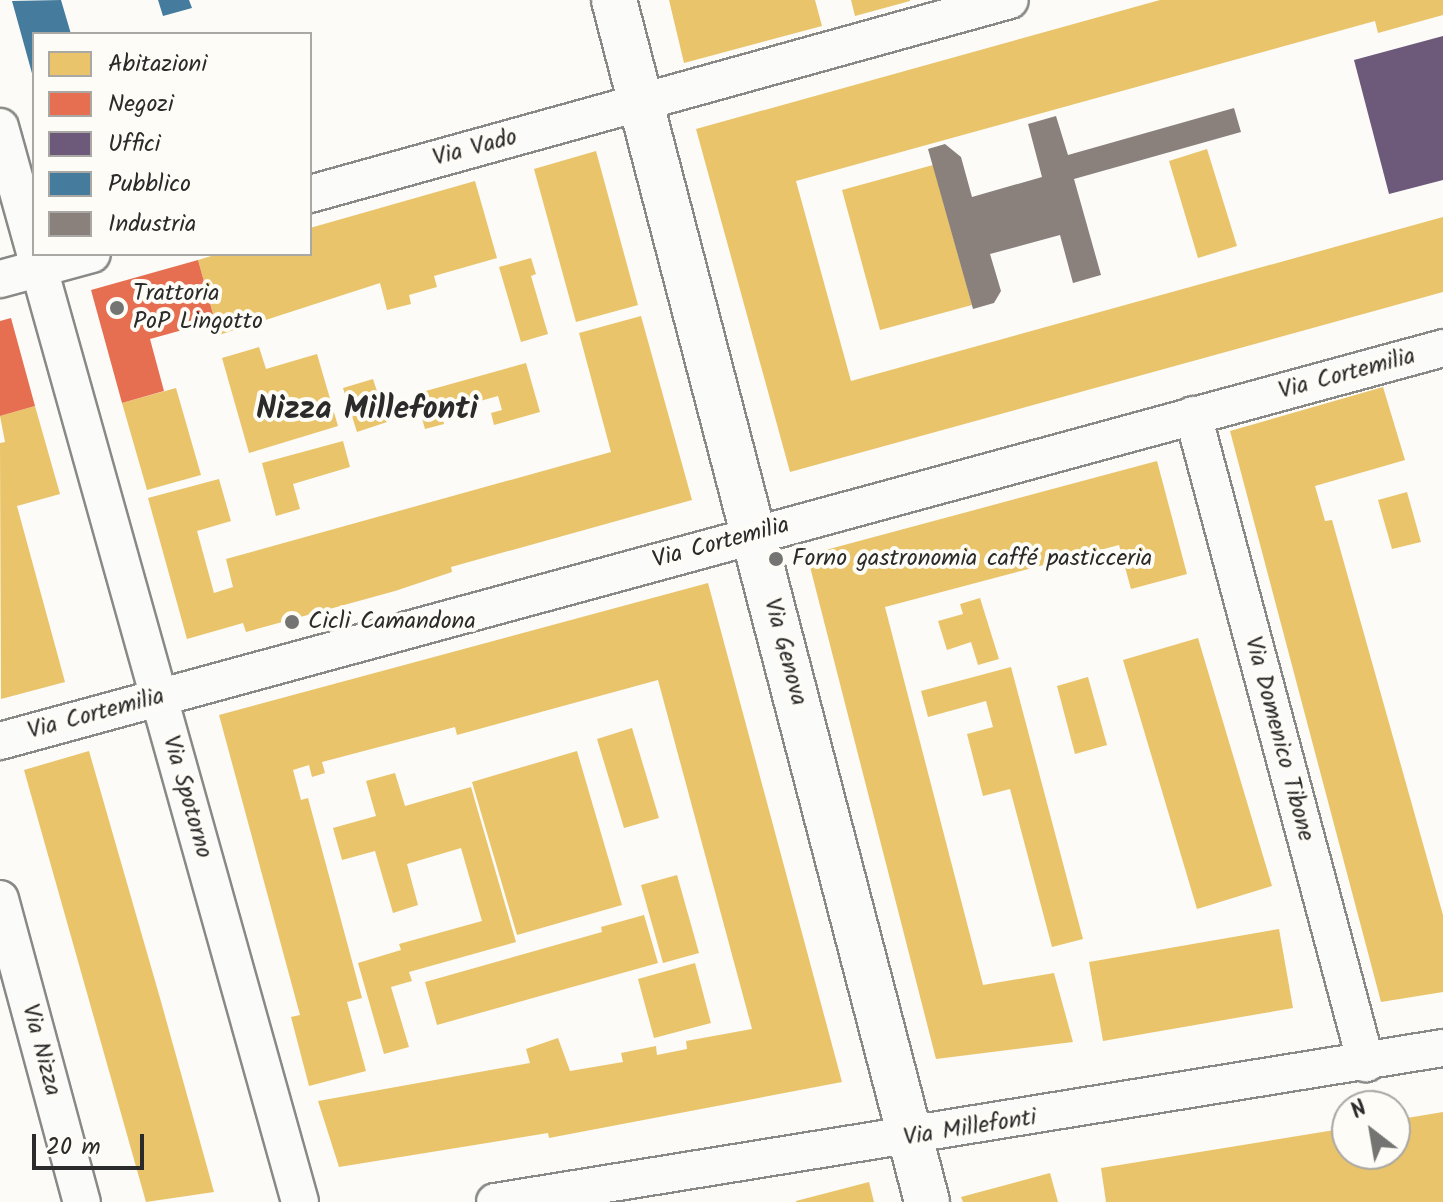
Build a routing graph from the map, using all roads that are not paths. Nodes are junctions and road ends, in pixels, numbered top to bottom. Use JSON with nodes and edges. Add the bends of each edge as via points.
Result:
{"nodes":[{"id":1,"x":614,"y":0,"type":"edge"},
{"id":2,"x":1010,"y":0,"type":"edge"},
{"id":3,"x":640,"y":102,"type":"junction"},
{"id":4,"x":0,"y":127,"type":"edge"},
{"id":5,"x":312,"y":193,"type":"edge"},
{"id":6,"x":32,"y":243,"type":"edge"},
{"id":7,"x":36,"y":257,"type":"edge"},
{"id":8,"x":0,"y":279,"type":"edge"},
{"id":9,"x":1443,"y":348,"type":"edge"},
{"id":10,"x":1193,"y":415,"type":"junction"},
{"id":11,"x":755,"y":534,"type":"junction"},
{"id":12,"x":159,"y":697,"type":"junction"},
{"id":13,"x":0,"y":741,"type":"edge"},
{"id":14,"x":0,"y":899,"type":"edge"},
{"id":15,"x":1443,"y":1048,"type":"edge"},
{"id":16,"x":1366,"y":1063,"type":"junction"},
{"id":17,"x":911,"y":1138,"type":"junction"},
{"id":18,"x":82,"y":1202,"type":"edge"},
{"id":19,"x":300,"y":1202,"type":"edge"},
{"id":20,"x":495,"y":1202,"type":"edge"},
{"id":21,"x":927,"y":1202,"type":"edge"}],
"edges":[{"from":1,"to":3,"type":"street","name":"Via Genova"},
{"from":2,"to":3,"type":"street"},
{"from":3,"to":5,"type":"street","name":"Via Vado"},
{"from":3,"to":11,"type":"street","name":"Via Genova"},
{"from":4,"to":6,"type":"street","name":"Via Spotorno"},
{"from":7,"to":8,"type":"street"},
{"from":7,"to":12,"type":"street","name":"Via Spotorno"},
{"from":9,"to":10,"type":"street","name":"Via Cortemilia"},
{"from":10,"to":11,"type":"street","name":"Via Cortemilia"},
{"from":10,"to":16,"type":"street","name":"Via Domenico Tibone"},
{"from":11,"to":12,"type":"street","name":"Via Cortemilia"},
{"from":11,"to":17,"type":"street","name":"Via Genova"},
{"from":12,"to":13,"type":"street","name":"Via Cortemilia"},
{"from":12,"to":19,"type":"street","name":"Via Spotorno"},
{"from":14,"to":18,"type":"street","name":"Via Nizza"},
{"from":15,"to":16,"type":"street","name":"Via Millefonti"},
{"from":16,"to":17,"type":"street","name":"Via Millefonti"},
{"from":17,"to":20,"type":"street","name":"Via Millefonti"},
{"from":17,"to":21,"type":"street","name":"Via Genova"}]}
